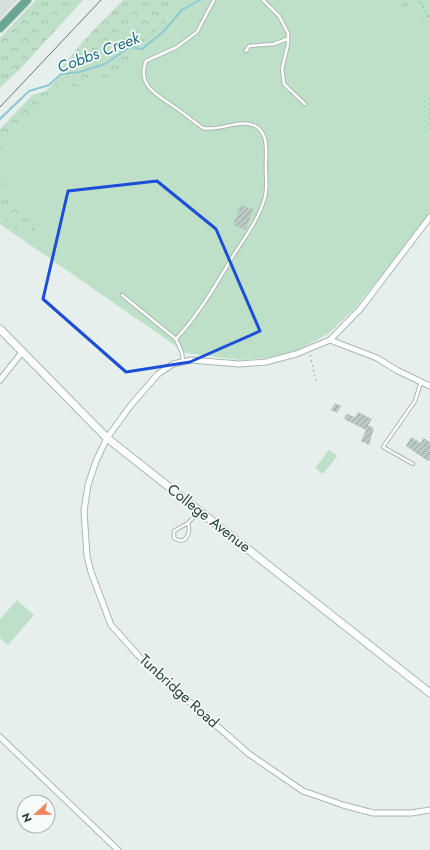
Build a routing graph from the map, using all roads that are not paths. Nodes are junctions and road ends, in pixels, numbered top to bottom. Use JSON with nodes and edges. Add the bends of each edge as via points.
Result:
{"nodes":[{"id":1,"x":27,"y":0,"type":"edge"},
{"id":2,"x":214,"y":0,"type":"edge"},
{"id":3,"x":263,"y":0,"type":"edge"},
{"id":4,"x":0,"y":28,"type":"edge"},
{"id":5,"x":288,"y":39,"type":"junction"},
{"id":6,"x":246,"y":51,"type":"dead end"},
{"id":7,"x":305,"y":104,"type":"dead end"},
{"id":8,"x":430,"y":218,"type":"edge"},
{"id":9,"x":122,"y":295,"type":"dead end"},
{"id":10,"x":0,"y":329,"type":"edge"},
{"id":11,"x":176,"y":339,"type":"junction"},
{"id":12,"x":330,"y":340,"type":"junction"},
{"id":13,"x":23,"y":351,"type":"junction"},
{"id":14,"x":183,"y":361,"type":"junction"},
{"id":15,"x":0,"y":380,"type":"edge"},
{"id":16,"x":421,"y":382,"type":"junction"},
{"id":17,"x":430,"y":386,"type":"edge"},
{"id":18,"x":107,"y":438,"type":"junction"},
{"id":19,"x":412,"y":464,"type":"dead end"},
{"id":20,"x":199,"y":511,"type":"junction"},
{"id":21,"x":188,"y":523,"type":"junction"},
{"id":22,"x":430,"y":693,"type":"edge"},
{"id":23,"x":0,"y":738,"type":"edge"},
{"id":24,"x":430,"y":810,"type":"edge"},
{"id":25,"x":118,"y":850,"type":"edge"}],
"edges":[{"from":1,"to":4,"type":"main road"},
{"from":2,"to":11,"type":"lane","via":[[197,32],[177,47],[146,61],[143,69],[144,79],[154,94],[203,128],[210,130],[244,124],[259,129],[266,144],[267,189],[255,222],[192,322]]},
{"from":3,"to":5,"type":"lane","via":[[279,16],[288,33]]},
{"from":5,"to":6,"type":"lane","via":[[281,43],[249,46]]},
{"from":5,"to":7,"type":"lane","via":[[282,79]]},
{"from":8,"to":12,"type":"street","via":[[361,308]]},
{"from":9,"to":11,"type":"lane"},
{"from":10,"to":13,"type":"main road","name":"College Avenue"},
{"from":11,"to":14,"type":"lane"},
{"from":12,"to":14,"type":"street","via":[[281,358],[254,364]]},
{"from":12,"to":16,"type":"street","via":[[377,358]]},
{"from":13,"to":15,"type":"street"},
{"from":13,"to":18,"type":"main road","name":"College Avenue"},
{"from":14,"to":18,"type":"street","name":"Tunbridge Road","via":[[165,368],[154,377]]},
{"from":16,"to":17,"type":"street"},
{"from":16,"to":19,"type":"lane","via":[[414,401],[383,447]]},
{"from":18,"to":20,"type":"main road","name":"College Avenue"},
{"from":18,"to":24,"type":"street","name":"Tunbridge Road","via":[[88,485],[84,511],[87,556],[111,625],[146,664],[249,754],[303,791],[373,813]]},
{"from":20,"to":21,"type":"lane"},
{"from":20,"to":22,"type":"main road","name":"College Avenue"},
{"from":21,"to":21,"type":"lane","via":[[174,531],[174,538],[178,541],[188,537]]},
{"from":23,"to":25,"type":"street"}]}
